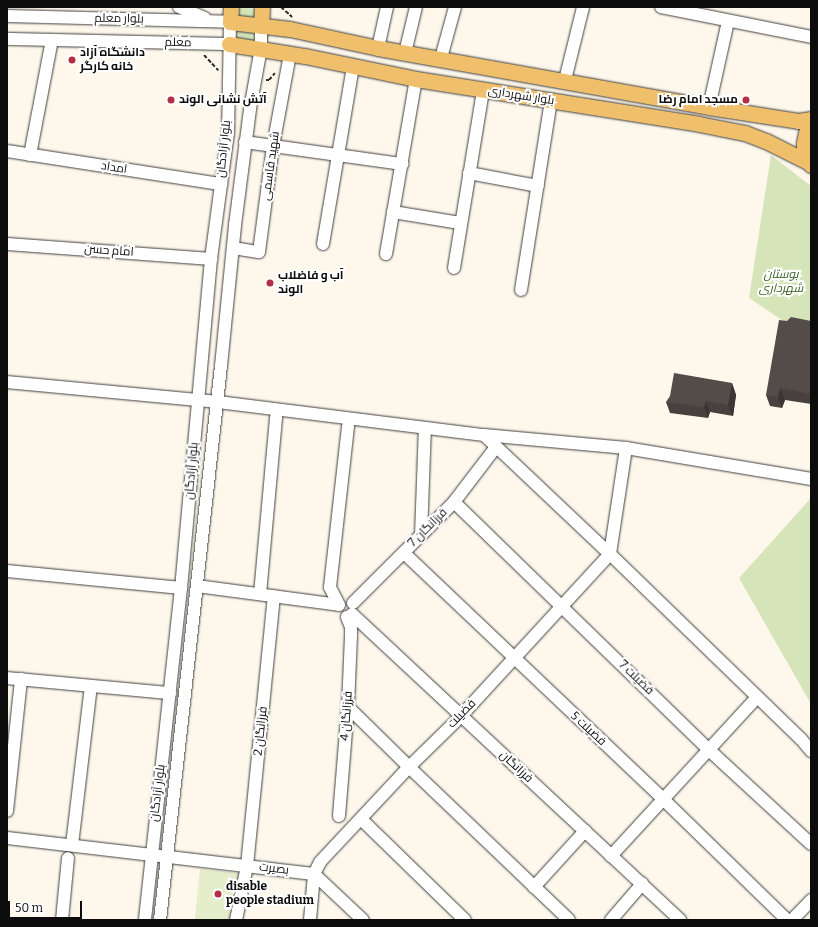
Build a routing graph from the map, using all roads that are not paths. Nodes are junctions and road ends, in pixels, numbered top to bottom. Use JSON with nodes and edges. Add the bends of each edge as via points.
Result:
{"nodes":[{"id":1,"x":178,"y":7,"type":"edge"},
{"id":2,"x":262,"y":7,"type":"edge"},
{"id":3,"x":387,"y":7,"type":"edge"},
{"id":4,"x":416,"y":7,"type":"edge"},
{"id":5,"x":455,"y":7,"type":"edge"},
{"id":6,"x":583,"y":7,"type":"edge"},
{"id":7,"x":661,"y":7,"type":"edge"},
{"id":8,"x":678,"y":9,"type":"edge"},
{"id":9,"x":716,"y":12,"type":"edge"},
{"id":10,"x":230,"y":14,"type":"edge"},
{"id":11,"x":7,"y":16,"type":"edge"},
{"id":12,"x":212,"y":20,"type":"junction"},
{"id":13,"x":728,"y":21,"type":"junction"},
{"id":14,"x":261,"y":26,"type":"junction"},
{"id":15,"x":811,"y":37,"type":"edge"},
{"id":16,"x":7,"y":39,"type":"edge"},
{"id":17,"x":52,"y":40,"type":"junction"},
{"id":18,"x":229,"y":44,"type":"junction"},
{"id":19,"x":261,"y":48,"type":"junction"},
{"id":20,"x":378,"y":48,"type":"junction"},
{"id":21,"x":405,"y":53,"type":"junction"},
{"id":22,"x":290,"y":54,"type":"junction"},
{"id":23,"x":441,"y":58,"type":"junction"},
{"id":24,"x":353,"y":66,"type":"junction"},
{"id":25,"x":416,"y":79,"type":"junction"},
{"id":26,"x":565,"y":80,"type":"junction"},
{"id":27,"x":482,"y":90,"type":"junction"},
{"id":28,"x":552,"y":101,"type":"junction"},
{"id":29,"x":709,"y":107,"type":"junction"},
{"id":30,"x":811,"y":119,"type":"edge"},
{"id":31,"x":811,"y":126,"type":"edge"},
{"id":32,"x":245,"y":142,"type":"junction"},
{"id":33,"x":273,"y":146,"type":"junction"},
{"id":34,"x":7,"y":151,"type":"edge"},
{"id":35,"x":30,"y":155,"type":"junction"},
{"id":36,"x":338,"y":155,"type":"junction"},
{"id":37,"x":402,"y":164,"type":"junction"},
{"id":38,"x":809,"y":164,"type":"edge"},
{"id":39,"x":469,"y":173,"type":"junction"},
{"id":40,"x":221,"y":184,"type":"junction"},
{"id":41,"x":538,"y":186,"type":"junction"},
{"id":42,"x":393,"y":212,"type":"junction"},
{"id":43,"x":460,"y":223,"type":"junction"},
{"id":44,"x":7,"y":244,"type":"edge"},
{"id":45,"x":323,"y":244,"type":"dead end"},
{"id":46,"x":233,"y":248,"type":"junction"},
{"id":47,"x":386,"y":254,"type":"dead end"},
{"id":48,"x":211,"y":259,"type":"junction"},
{"id":49,"x":454,"y":268,"type":"dead end"},
{"id":50,"x":521,"y":290,"type":"dead end"},
{"id":51,"x":7,"y":382,"type":"edge"},
{"id":52,"x":198,"y":400,"type":"junction"},
{"id":53,"x":218,"y":402,"type":"junction"},
{"id":54,"x":276,"y":417,"type":"dead end"},
{"id":55,"x":348,"y":426,"type":"dead end"},
{"id":56,"x":425,"y":428,"type":"junction"},
{"id":57,"x":484,"y":435,"type":"junction"},
{"id":58,"x":496,"y":447,"type":"junction"},
{"id":59,"x":626,"y":448,"type":"junction"},
{"id":60,"x":811,"y":479,"type":"edge"},
{"id":61,"x":454,"y":502,"type":"junction"},
{"id":62,"x":421,"y":535,"type":"junction"},
{"id":63,"x":404,"y":553,"type":"junction"},
{"id":64,"x":610,"y":554,"type":"junction"},
{"id":65,"x":7,"y":571,"type":"edge"},
{"id":66,"x":197,"y":586,"type":"junction"},
{"id":67,"x":181,"y":588,"type":"junction"},
{"id":68,"x":260,"y":594,"type":"junction"},
{"id":69,"x":274,"y":596,"type":"junction"},
{"id":70,"x":339,"y":606,"type":"junction"},
{"id":71,"x":563,"y":607,"type":"junction"},
{"id":72,"x":351,"y":611,"type":"junction"},
{"id":73,"x":513,"y":659,"type":"junction"},
{"id":74,"x":7,"y":678,"type":"edge"},
{"id":75,"x":21,"y":679,"type":"junction"},
{"id":76,"x":91,"y":686,"type":"junction"},
{"id":77,"x":170,"y":693,"type":"junction"},
{"id":78,"x":757,"y":697,"type":"junction"},
{"id":79,"x":348,"y":707,"type":"junction"},
{"id":80,"x":461,"y":716,"type":"junction"},
{"id":81,"x":708,"y":749,"type":"junction"},
{"id":82,"x":811,"y":751,"type":"edge"},
{"id":83,"x":408,"y":767,"type":"junction"},
{"id":84,"x":663,"y":799,"type":"junction"},
{"id":85,"x":7,"y":811,"type":"edge"},
{"id":86,"x":338,"y":816,"type":"dead end"},
{"id":87,"x":361,"y":819,"type":"junction"},
{"id":88,"x":585,"y":831,"type":"junction"},
{"id":89,"x":7,"y":838,"type":"edge"},
{"id":90,"x":811,"y":844,"type":"edge"},
{"id":91,"x":72,"y":845,"type":"junction"},
{"id":92,"x":151,"y":854,"type":"junction"},
{"id":93,"x":167,"y":856,"type":"junction"},
{"id":94,"x":611,"y":856,"type":"junction"},
{"id":95,"x":68,"y":858,"type":"dead end"},
{"id":96,"x":247,"y":866,"type":"junction"},
{"id":97,"x":314,"y":874,"type":"junction"},
{"id":98,"x":642,"y":884,"type":"junction"},
{"id":99,"x":534,"y":887,"type":"junction"},
{"id":100,"x":811,"y":900,"type":"edge"},
{"id":101,"x":561,"y":917,"type":"edge"},
{"id":102,"x":62,"y":920,"type":"edge"},
{"id":103,"x":145,"y":920,"type":"edge"},
{"id":104,"x":160,"y":920,"type":"edge"},
{"id":105,"x":236,"y":920,"type":"edge"},
{"id":106,"x":310,"y":920,"type":"edge"},
{"id":107,"x":363,"y":920,"type":"edge"},
{"id":108,"x":465,"y":920,"type":"edge"},
{"id":109,"x":611,"y":920,"type":"edge"},
{"id":110,"x":680,"y":920,"type":"edge"},
{"id":111,"x":787,"y":920,"type":"edge"},
{"id":112,"x":792,"y":920,"type":"edge"}],
"edges":[{"from":1,"to":12,"type":"street"},
{"from":2,"to":14,"type":"main road"},
{"from":3,"to":20,"type":"street"},
{"from":4,"to":21,"type":"street"},
{"from":5,"to":23,"type":"street"},
{"from":6,"to":26,"type":"street"},
{"from":7,"to":8,"type":"street"},
{"from":8,"to":9,"type":"street"},
{"from":9,"to":13,"type":"street"},
{"from":10,"to":12,"type":"street","name":"بلوار معلم"},
{"from":10,"to":14,"type":"main road","name":"بلوار شهرداری"},
{"from":10,"to":18,"type":"street","name":"بلوار آزادگان"},
{"from":11,"to":12,"type":"street","name":"بلوار معلم"},
{"from":13,"to":15,"type":"street"},
{"from":13,"to":29,"type":"street"},
{"from":14,"to":19,"type":"street","name":"بلوار آزادگان"},
{"from":14,"to":20,"type":"main road","name":"بلوار شهرداری","via":[[290,29]]},
{"from":16,"to":17,"type":"street","name":"معلم"},
{"from":17,"to":18,"type":"street","name":"معلم"},
{"from":17,"to":35,"type":"street"},
{"from":18,"to":19,"type":"main road","name":"بلوار شهرداری"},
{"from":18,"to":40,"type":"street","name":"بلوار آزادگان","via":[[228,133]]},
{"from":19,"to":22,"type":"main road","name":"بلوار شهرداری"},
{"from":19,"to":32,"type":"street","name":"بلوار آزادگان"},
{"from":20,"to":21,"type":"main road","name":"بلوار شهرداری"},
{"from":21,"to":23,"type":"main road","name":"بلوار شهرداری"},
{"from":22,"to":24,"type":"main road","name":"بلوار شهرداری"},
{"from":22,"to":33,"type":"street","name":"شهید قاسمی"},
{"from":23,"to":26,"type":"main road","name":"بلوار شهرداری"},
{"from":24,"to":25,"type":"main road","name":"بلوار شهرداری"},
{"from":24,"to":36,"type":"street"},
{"from":25,"to":27,"type":"main road","name":"بلوار شهرداری"},
{"from":25,"to":37,"type":"street"},
{"from":26,"to":29,"type":"main road","name":"بلوار شهرداری"},
{"from":27,"to":28,"type":"main road","name":"بلوار شهرداری"},
{"from":27,"to":39,"type":"street"},
{"from":28,"to":38,"type":"main road","name":"بلوار شهرداری","via":[[745,133]]},
{"from":28,"to":41,"type":"street"},
{"from":29,"to":30,"type":"main road","name":"بلوار شهرداری","via":[[798,121]]},
{"from":31,"to":38,"type":"main road","via":[[804,143],[804,153]]},
{"from":32,"to":33,"type":"street"},
{"from":32,"to":46,"type":"street","name":"بلوار آزادگان"},
{"from":33,"to":36,"type":"street"},
{"from":33,"to":46,"type":"street","name":"شهید قاسمی","via":[[259,252]]},
{"from":34,"to":35,"type":"street","name":"امداد"},
{"from":35,"to":40,"type":"street","name":"امداد"},
{"from":36,"to":37,"type":"street"},
{"from":36,"to":45,"type":"street"},
{"from":37,"to":42,"type":"street"},
{"from":39,"to":41,"type":"street"},
{"from":39,"to":43,"type":"street"},
{"from":40,"to":48,"type":"street","name":"بلوار آزادگان"},
{"from":41,"to":50,"type":"street"},
{"from":42,"to":43,"type":"street"},
{"from":42,"to":47,"type":"street"},
{"from":43,"to":49,"type":"street"},
{"from":44,"to":48,"type":"street","name":"امام حسن"},
{"from":46,"to":53,"type":"street","name":"بلوار آزادگان"},
{"from":48,"to":52,"type":"street","name":"بلوار آزادگان"},
{"from":51,"to":52,"type":"street"},
{"from":52,"to":53,"type":"street"},
{"from":52,"to":67,"type":"street","name":"بلوار آزادگان"},
{"from":53,"to":56,"type":"street"},
{"from":53,"to":66,"type":"street","name":"بلوار آزادگان"},
{"from":54,"to":68,"type":"street"},
{"from":55,"to":70,"type":"street","via":[[330,587]]},
{"from":56,"to":57,"type":"street"},
{"from":56,"to":62,"type":"street"},
{"from":57,"to":58,"type":"street"},
{"from":57,"to":59,"type":"street"},
{"from":58,"to":61,"type":"street","name":"فرزانگان 7"},
{"from":58,"to":64,"type":"street"},
{"from":59,"to":60,"type":"street"},
{"from":59,"to":64,"type":"street"},
{"from":61,"to":62,"type":"street","name":"فرزانگان 7"},
{"from":61,"to":71,"type":"street","name":"فضیلت 7"},
{"from":62,"to":63,"type":"street","name":"فرزانگان 7"},
{"from":63,"to":72,"type":"street","name":"فرزانگان 7"},
{"from":63,"to":73,"type":"street","name":"فضیلت 5"},
{"from":64,"to":71,"type":"street","name":"فضیلت"},
{"from":64,"to":78,"type":"street"},
{"from":65,"to":67,"type":"street"},
{"from":66,"to":68,"type":"street"},
{"from":66,"to":93,"type":"street","name":"بلوار آزادگان"},
{"from":67,"to":77,"type":"street","name":"بلوار آزادگان"},
{"from":68,"to":69,"type":"street"},
{"from":69,"to":70,"type":"street"},
{"from":69,"to":96,"type":"street","name":"فرزانگان 2"},
{"from":70,"to":72,"type":"street","via":[[342,601],[348,600]]},
{"from":71,"to":73,"type":"street","name":"فضیلت"},
{"from":71,"to":81,"type":"street","name":"فضیلت 7"},
{"from":72,"to":79,"type":"street","name":"فرزانگان 4"},
{"from":72,"to":80,"type":"street","name":"فرزانگان"},
{"from":73,"to":80,"type":"street","name":"فضیلت"},
{"from":73,"to":84,"type":"street","name":"فضیلت 5"},
{"from":74,"to":75,"type":"street"},
{"from":75,"to":76,"type":"street"},
{"from":75,"to":85,"type":"street"},
{"from":76,"to":77,"type":"street"},
{"from":76,"to":91,"type":"street"},
{"from":77,"to":92,"type":"street","name":"بلوار آزادگان"},
{"from":78,"to":81,"type":"street"},
{"from":78,"to":82,"type":"street"},
{"from":79,"to":83,"type":"street"},
{"from":79,"to":86,"type":"street","name":"فرزانگان 4"},
{"from":80,"to":83,"type":"street","name":"فضیلت"},
{"from":80,"to":88,"type":"street","name":"فرزانگان"},
{"from":81,"to":84,"type":"street"},
{"from":81,"to":90,"type":"street","name":"فضیلت 7"},
{"from":83,"to":87,"type":"street","name":"فضیلت"},
{"from":83,"to":99,"type":"street"},
{"from":84,"to":94,"type":"street"},
{"from":84,"to":111,"type":"street","name":"فضیلت 5"},
{"from":87,"to":97,"type":"street","name":"فضیلت","via":[[320,862]]},
{"from":87,"to":108,"type":"street"},
{"from":88,"to":94,"type":"street","name":"فرزانگان"},
{"from":88,"to":99,"type":"street"},
{"from":89,"to":91,"type":"street","name":"بصیرت"},
{"from":91,"to":92,"type":"street","name":"بصیرت"},
{"from":92,"to":93,"type":"street","name":"بصیرت"},
{"from":92,"to":103,"type":"street","name":"بلوار آزادگان"},
{"from":93,"to":96,"type":"street","name":"بصیرت"},
{"from":93,"to":104,"type":"street","name":"بلوار آزادگان"},
{"from":94,"to":98,"type":"street","name":"فرزانگان"},
{"from":95,"to":102,"type":"street"},
{"from":96,"to":97,"type":"street","name":"بصیرت"},
{"from":96,"to":105,"type":"street","name":"فرزانگان 2"},
{"from":97,"to":106,"type":"street"},
{"from":97,"to":107,"type":"street"},
{"from":98,"to":109,"type":"street"},
{"from":98,"to":110,"type":"street","name":"فرزانگان"},
{"from":99,"to":101,"type":"street"},
{"from":100,"to":112,"type":"street"}]}
